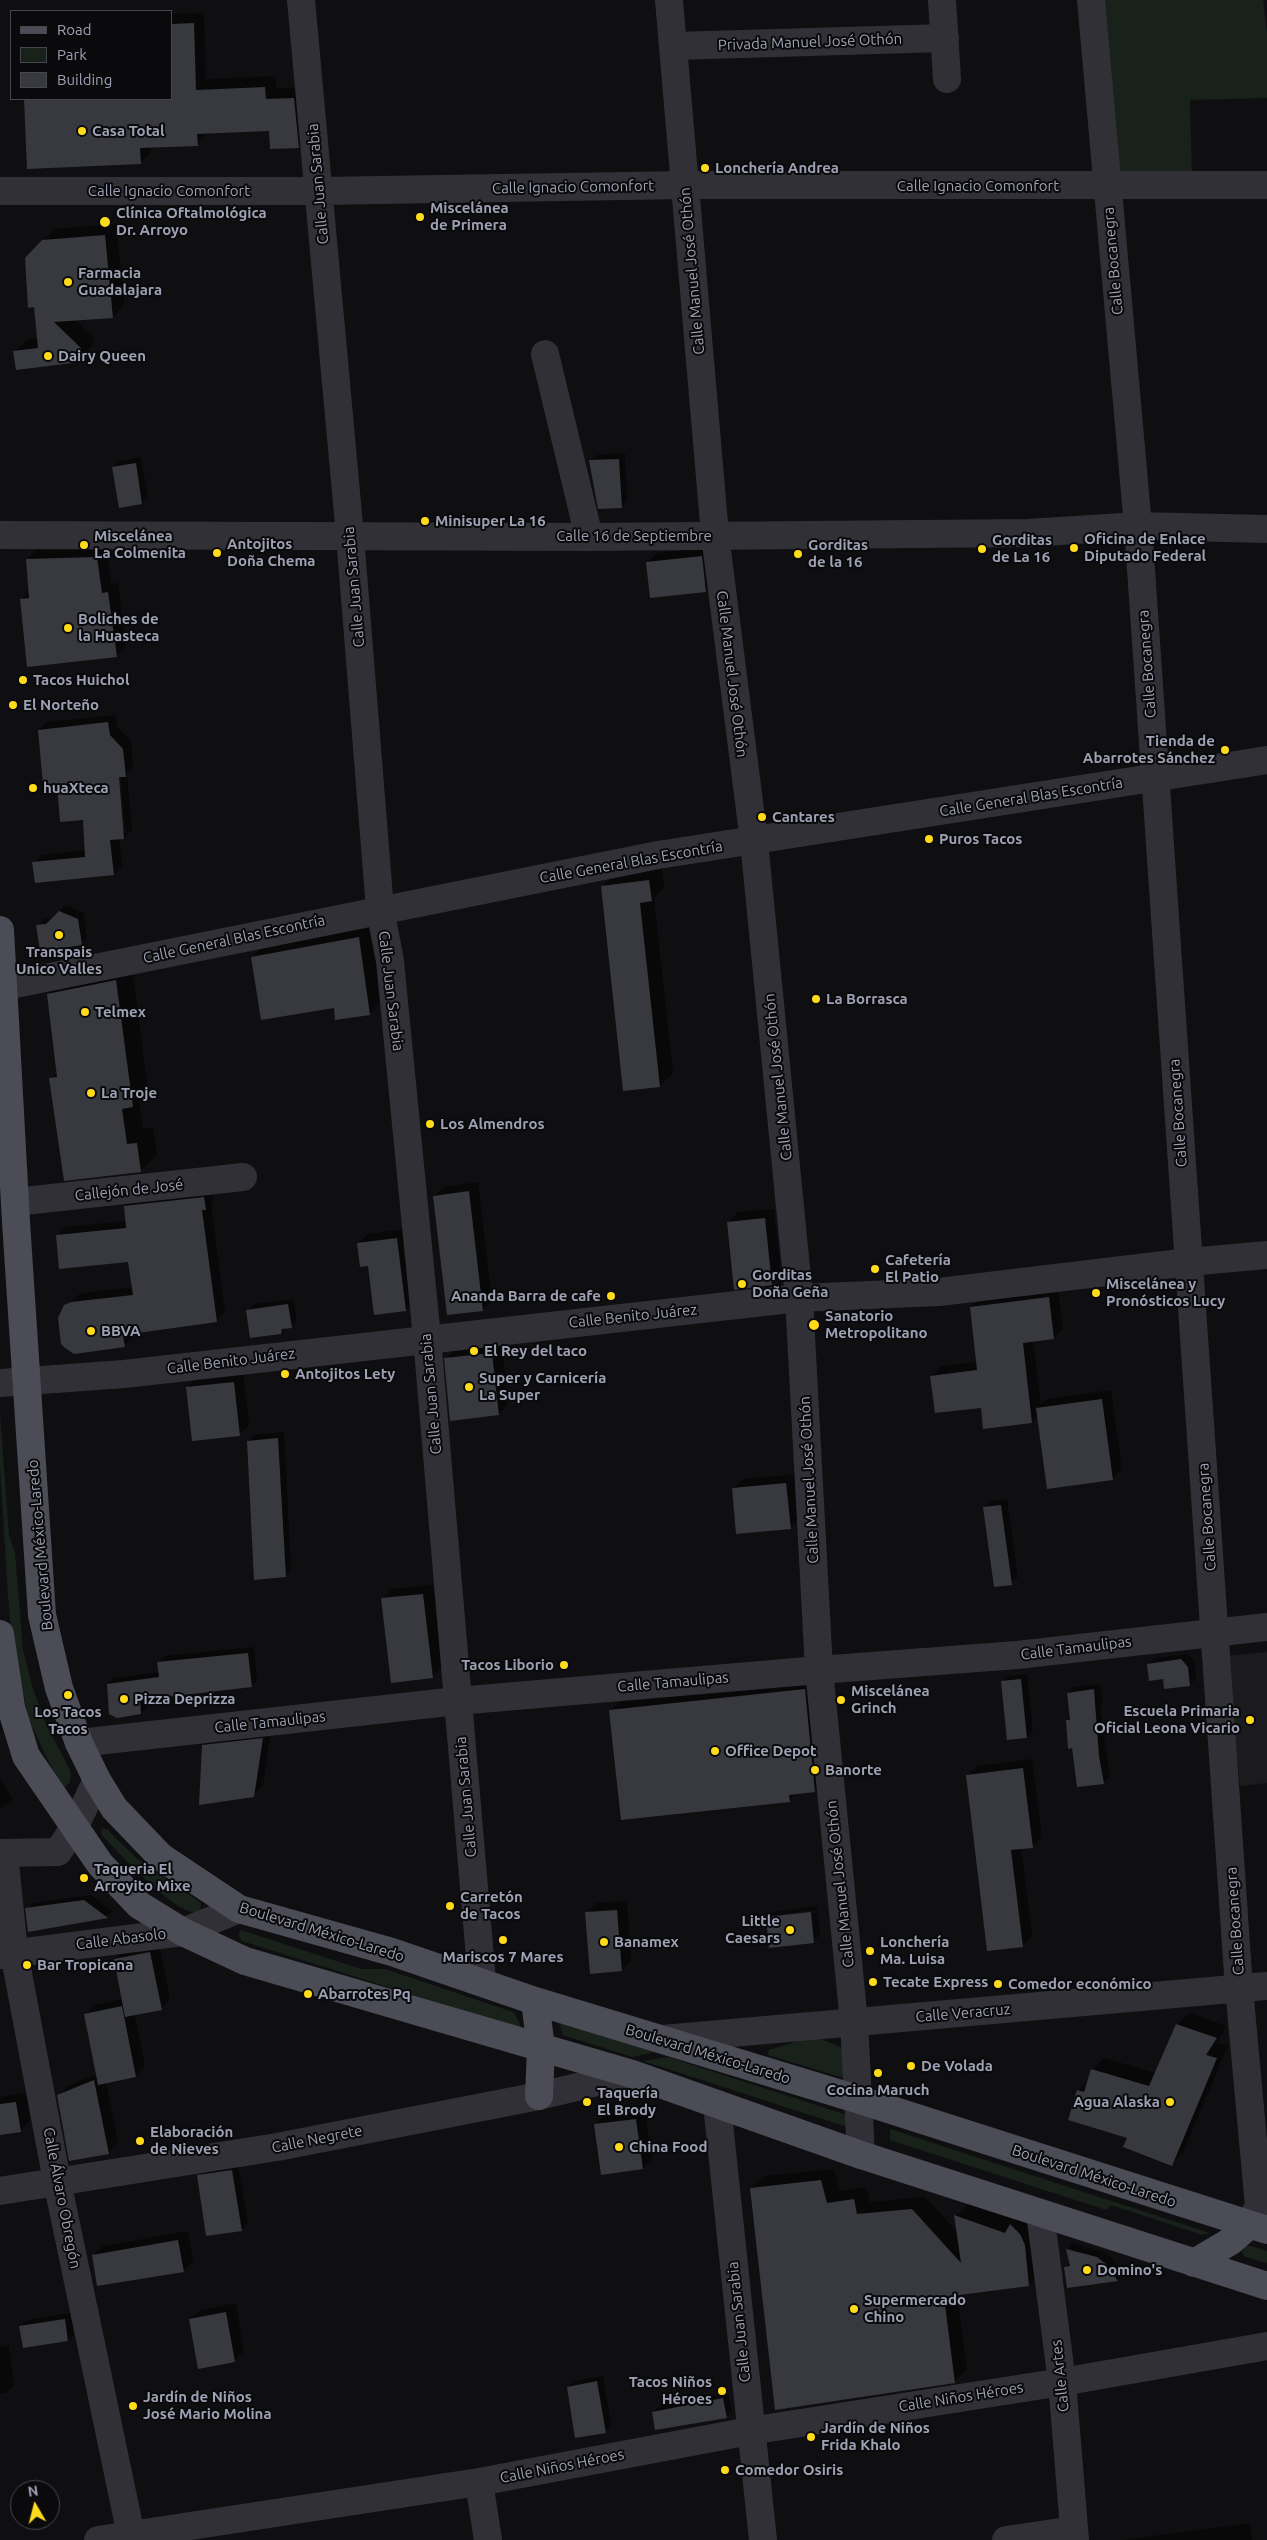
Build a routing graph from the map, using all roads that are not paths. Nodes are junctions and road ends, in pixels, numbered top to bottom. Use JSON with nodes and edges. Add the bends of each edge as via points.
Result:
{"nodes":[{"id":1,"x":301,"y":0,"type":"edge"},
{"id":2,"x":669,"y":0,"type":"edge"},
{"id":3,"x":942,"y":0,"type":"edge"},
{"id":4,"x":1091,"y":0,"type":"edge"},
{"id":5,"x":945,"y":38,"type":"junction"},
{"id":6,"x":674,"y":46,"type":"junction"},
{"id":7,"x":947,"y":79,"type":"dead end"},
{"id":8,"x":685,"y":185,"type":"junction"},
{"id":9,"x":1267,"y":185,"type":"edge"},
{"id":10,"x":1106,"y":186,"type":"junction"},
{"id":11,"x":0,"y":191,"type":"edge"},
{"id":12,"x":319,"y":191,"type":"junction"},
{"id":13,"x":545,"y":354,"type":"dead end"},
{"id":14,"x":1138,"y":526,"type":"junction"},
{"id":15,"x":1267,"y":529,"type":"edge"},
{"id":16,"x":0,"y":535,"type":"edge"},
{"id":17,"x":350,"y":536,"type":"junction"},
{"id":18,"x":715,"y":536,"type":"junction"},
{"id":19,"x":588,"y":537,"type":"junction"},
{"id":20,"x":1267,"y":760,"type":"edge"},
{"id":21,"x":1154,"y":777,"type":"junction"},
{"id":22,"x":754,"y":841,"type":"junction"},
{"id":23,"x":380,"y":909,"type":"junction"},
{"id":24,"x":0,"y":930,"type":"edge"},
{"id":25,"x":2,"y":986,"type":"edge"},
{"id":26,"x":243,"y":1178,"type":"dead end"},
{"id":27,"x":15,"y":1202,"type":"junction"},
{"id":28,"x":1267,"y":1255,"type":"edge"},
{"id":29,"x":1189,"y":1262,"type":"junction"},
{"id":30,"x":799,"y":1298,"type":"junction"},
{"id":31,"x":427,"y":1338,"type":"junction"},
{"id":32,"x":28,"y":1381,"type":"junction"},
{"id":33,"x":0,"y":1383,"type":"edge"},
{"id":34,"x":1267,"y":1627,"type":"edge"},
{"id":35,"x":1216,"y":1632,"type":"junction"},
{"id":36,"x":0,"y":1634,"type":"edge"},
{"id":37,"x":819,"y":1670,"type":"junction"},
{"id":38,"x":457,"y":1701,"type":"junction"},
{"id":39,"x":79,"y":1743,"type":"junction"},
{"id":40,"x":97,"y":1780,"type":"junction"},
{"id":41,"x":74,"y":1828,"type":"junction"},
{"id":42,"x":2,"y":1853,"type":"edge"},
{"id":43,"x":239,"y":1908,"type":"junction"},
{"id":44,"x":183,"y":1932,"type":"junction"},
{"id":45,"x":7,"y":1954,"type":"edge"},
{"id":46,"x":482,"y":1981,"type":"junction"},
{"id":47,"x":1267,"y":1986,"type":"edge"},
{"id":48,"x":1239,"y":1988,"type":"junction"},
{"id":49,"x":535,"y":2001,"type":"junction"},
{"id":50,"x":854,"y":2022,"type":"junction"},
{"id":51,"x":659,"y":2040,"type":"junction"},
{"id":52,"x":541,"y":2048,"type":"junction"},
{"id":53,"x":632,"y":2074,"type":"junction"},
{"id":54,"x":538,"y":2096,"type":"junction"},
{"id":55,"x":856,"y":2099,"type":"junction"},
{"id":56,"x":717,"y":2104,"type":"junction"},
{"id":57,"x":861,"y":2155,"type":"junction"},
{"id":58,"x":58,"y":2181,"type":"junction"},
{"id":59,"x":0,"y":2191,"type":"edge"},
{"id":60,"x":1040,"y":2213,"type":"junction"},
{"id":61,"x":1258,"y":2228,"type":"edge"},
{"id":62,"x":1194,"y":2262,"type":"junction"},
{"id":63,"x":1267,"y":2286,"type":"edge"},
{"id":64,"x":1267,"y":2346,"type":"edge"},
{"id":65,"x":1062,"y":2382,"type":"junction"},
{"id":66,"x":750,"y":2431,"type":"junction"},
{"id":67,"x":479,"y":2482,"type":"junction"},
{"id":68,"x":1075,"y":2535,"type":"edge"},
{"id":69,"x":132,"y":2538,"type":"edge"},
{"id":70,"x":98,"y":2540,"type":"edge"},
{"id":71,"x":488,"y":2540,"type":"edge"},
{"id":72,"x":763,"y":2540,"type":"edge"},
{"id":73,"x":1006,"y":2540,"type":"edge"}],
"edges":[{"from":1,"to":12,"type":"street","name":"Calle Juan Sarabia"},
{"from":2,"to":6,"type":"street","name":"Calle Manuel José Othón"},
{"from":3,"to":5,"type":"street"},
{"from":4,"to":10,"type":"street","name":"Calle Bocanegra"},
{"from":5,"to":6,"type":"street","name":"Privada Manuel José Othón"},
{"from":5,"to":7,"type":"street"},
{"from":6,"to":8,"type":"street","name":"Calle Manuel José Othón"},
{"from":8,"to":10,"type":"street","name":"Calle Ignacio Comonfort"},
{"from":8,"to":12,"type":"street","name":"Calle Ignacio Comonfort"},
{"from":8,"to":18,"type":"street","name":"Calle Manuel José Othón"},
{"from":9,"to":10,"type":"street","name":"Calle Ignacio Comonfort"},
{"from":10,"to":14,"type":"street","name":"Calle Bocanegra"},
{"from":11,"to":12,"type":"street","name":"Calle Ignacio Comonfort"},
{"from":12,"to":17,"type":"street","name":"Calle Juan Sarabia"},
{"from":13,"to":19,"type":"street"},
{"from":14,"to":15,"type":"street","name":"Calle 16 de Septiembre"},
{"from":14,"to":18,"type":"street","name":"Calle 16 de Septiembre","via":[[1028,533]]},
{"from":14,"to":21,"type":"street","name":"Calle Bocanegra"},
{"from":16,"to":17,"type":"street","name":"Calle 16 de Septiembre"},
{"from":17,"to":19,"type":"street","name":"Calle 16 de Septiembre"},
{"from":17,"to":23,"type":"street","name":"Calle Juan Sarabia"},
{"from":18,"to":19,"type":"street","name":"Calle 16 de Septiembre"},
{"from":18,"to":22,"type":"street","name":"Calle Manuel José Othón"},
{"from":20,"to":21,"type":"street","name":"Calle General Blas Escontría"},
{"from":21,"to":22,"type":"street","name":"Calle General Blas Escontría"},
{"from":21,"to":29,"type":"street","name":"Calle Bocanegra"},
{"from":22,"to":23,"type":"street","name":"Calle General Blas Escontría","via":[[658,855]]},
{"from":22,"to":30,"type":"street","name":"Calle Manuel José Othón"},
{"from":23,"to":25,"type":"street","name":"Calle General Blas Escontría"},
{"from":23,"to":31,"type":"street","name":"Calle Juan Sarabia","via":[[390,962]]},
{"from":24,"to":25,"type":"main road","name":"Boulevard México-Laredo"},
{"from":25,"to":27,"type":"main road","name":"Boulevard México-Laredo"},
{"from":26,"to":27,"type":"street","name":"Callejón de José"},
{"from":27,"to":32,"type":"main road","name":"Boulevard México-Laredo"},
{"from":28,"to":29,"type":"street","name":"Calle Benito Juárez"},
{"from":29,"to":30,"type":"street","name":"Calle Benito Juárez","via":[[939,1292]]},
{"from":29,"to":35,"type":"street","name":"Calle Bocanegra"},
{"from":30,"to":31,"type":"street","name":"Calle Benito Juárez"},
{"from":30,"to":37,"type":"street","name":"Calle Manuel José Othón"},
{"from":31,"to":32,"type":"street","name":"Calle Benito Juárez","via":[[124,1374]]},
{"from":31,"to":38,"type":"street","name":"Calle Juan Sarabia"},
{"from":32,"to":33,"type":"street","name":"Calle Benito Juárez"},
{"from":32,"to":39,"type":"main road","name":"Boulevard México-Laredo","via":[[42,1614],[59,1688]]},
{"from":34,"to":35,"type":"street","name":"Calle Tamaulipas"},
{"from":35,"to":37,"type":"street","name":"Calle Tamaulipas","via":[[1017,1655]]},
{"from":35,"to":48,"type":"street","name":"Calle Bocanegra"},
{"from":36,"to":41,"type":"main road","via":[[12,1707],[26,1756]]},
{"from":37,"to":38,"type":"street","name":"Calle Tamaulipas"},
{"from":37,"to":50,"type":"street","name":"Calle Manuel José Othón"},
{"from":38,"to":39,"type":"street","name":"Calle Tamaulipas"},
{"from":38,"to":46,"type":"street","name":"Calle Juan Sarabia"},
{"from":39,"to":40,"type":"main road","name":"Boulevard México-Laredo"},
{"from":40,"to":41,"type":"street"},
{"from":40,"to":43,"type":"main road","name":"Boulevard México-Laredo","via":[[114,1808],[162,1857]]},
{"from":41,"to":42,"type":"street","via":[[58,1852]]},
{"from":41,"to":44,"type":"main road","via":[[100,1864],[139,1905]]},
{"from":42,"to":45,"type":"street","name":"Calle Álvaro Obregón"},
{"from":43,"to":44,"type":"street","name":"Calle Abasolo"},
{"from":43,"to":46,"type":"main road","name":"Boulevard México-Laredo"},
{"from":44,"to":45,"type":"street","name":"Calle Abasolo"},
{"from":44,"to":52,"type":"main road","via":[[245,1961]]},
{"from":45,"to":58,"type":"street","name":"Calle Álvaro Obregón"},
{"from":46,"to":49,"type":"main road","name":"Boulevard México-Laredo"},
{"from":47,"to":48,"type":"street","name":"Calle Veracruz"},
{"from":48,"to":50,"type":"street","name":"Calle Veracruz"},
{"from":48,"to":61,"type":"street","name":"Calle Bocanegra","via":[[1259,2206]]},
{"from":49,"to":51,"type":"main road","name":"Boulevard México-Laredo"},
{"from":49,"to":52,"type":"main road"},
{"from":50,"to":51,"type":"street","name":"Calle Veracruz"},
{"from":50,"to":55,"type":"street","name":"Calle Manuel José Othón"},
{"from":51,"to":55,"type":"main road","name":"Boulevard México-Laredo"},
{"from":52,"to":53,"type":"main road"},
{"from":52,"to":54,"type":"main road"},
{"from":53,"to":54,"type":"street","name":"Calle Negrete"},
{"from":53,"to":56,"type":"main road"},
{"from":54,"to":58,"type":"street","name":"Calle Negrete","via":[[277,2147]]},
{"from":55,"to":57,"type":"street","name":"Calle Manuel José Othón"},
{"from":55,"to":61,"type":"main road","name":"Boulevard México-Laredo"},
{"from":56,"to":57,"type":"main road"},
{"from":56,"to":66,"type":"street","name":"Calle Juan Sarabia"},
{"from":57,"to":60,"type":"main road"},
{"from":58,"to":59,"type":"street","name":"Calle Negrete"},
{"from":58,"to":69,"type":"street","name":"Calle Álvaro Obregón"},
{"from":60,"to":62,"type":"main road"},
{"from":60,"to":65,"type":"street","name":"Calle Artes"},
{"from":61,"to":62,"type":"main road"},
{"from":62,"to":63,"type":"main road"},
{"from":64,"to":65,"type":"street","name":"Calle Niños Héroes"},
{"from":65,"to":66,"type":"street","name":"Calle Niños Héroes"},
{"from":65,"to":68,"type":"street","name":"Calle Artes"},
{"from":66,"to":67,"type":"street","name":"Calle Niños Héroes"},
{"from":66,"to":72,"type":"street","name":"Calle Juan Sarabia"},
{"from":67,"to":69,"type":"street","name":"Calle Niños Héroes"},
{"from":67,"to":71,"type":"street","name":"Calle Niños Héroes"},
{"from":68,"to":73,"type":"street"},
{"from":69,"to":70,"type":"street","name":"Calle Niños Héroes"}]}
